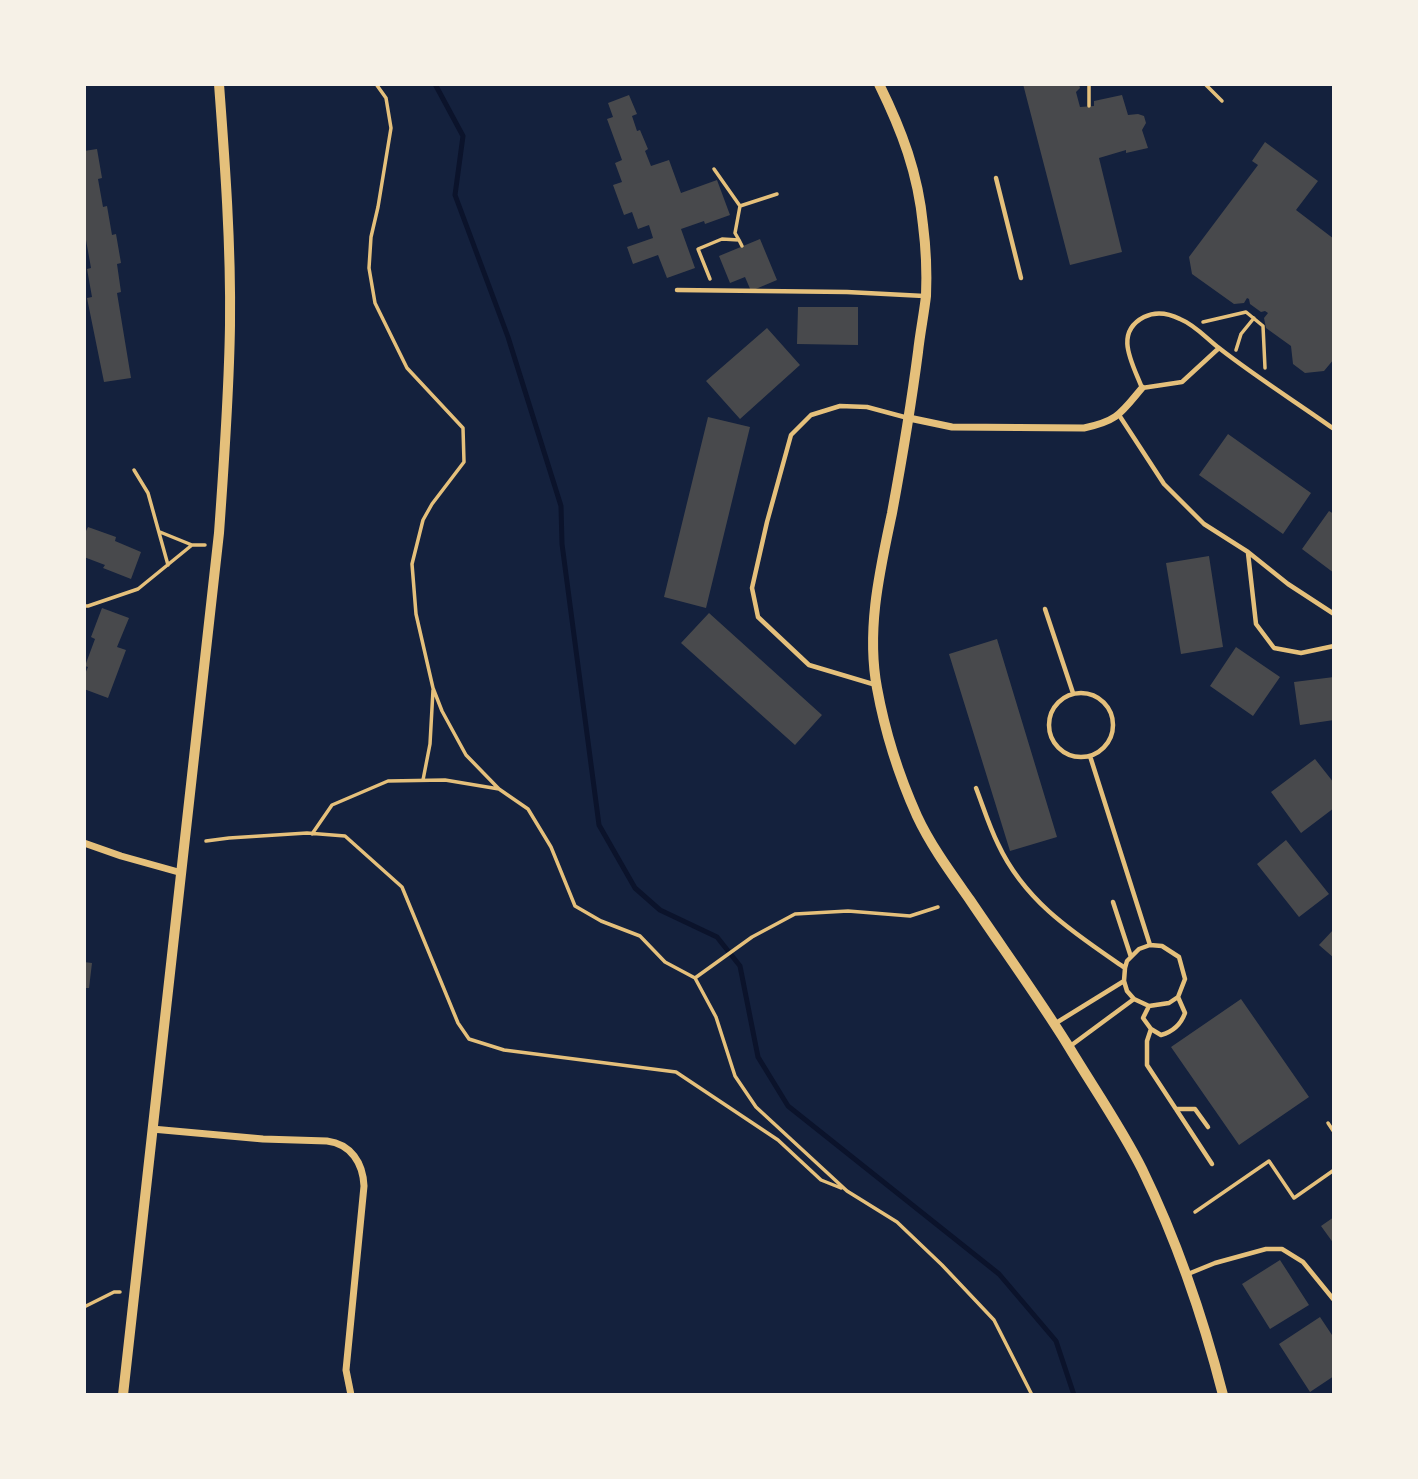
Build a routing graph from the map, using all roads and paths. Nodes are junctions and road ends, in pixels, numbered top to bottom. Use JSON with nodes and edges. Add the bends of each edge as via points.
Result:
{"nodes":[{"id":1,"x":219,"y":84,"type":"edge"},
{"id":2,"x":376,"y":84,"type":"edge"},
{"id":3,"x":879,"y":84,"type":"edge"},
{"id":4,"x":1089,"y":84,"type":"edge"},
{"id":5,"x":1205,"y":84,"type":"edge"},
{"id":6,"x":1222,"y":101,"type":"dead end"},
{"id":7,"x":1089,"y":106,"type":"dead end"},
{"id":8,"x":714,"y":169,"type":"dead end"},
{"id":9,"x":996,"y":178,"type":"dead end"},
{"id":10,"x":777,"y":194,"type":"dead end"},
{"id":11,"x":740,"y":206,"type":"junction"},
{"id":12,"x":739,"y":240,"type":"junction"},
{"id":13,"x":742,"y":246,"type":"dead end"},
{"id":14,"x":1021,"y":278,"type":"dead end"},
{"id":15,"x":677,"y":290,"type":"dead end"},
{"id":16,"x":715,"y":291,"type":"junction"},
{"id":17,"x":926,"y":296,"type":"junction"},
{"id":18,"x":1254,"y":318,"type":"junction"},
{"id":19,"x":1191,"y":325,"type":"junction"},
{"id":20,"x":1219,"y":348,"type":"junction"},
{"id":21,"x":1234,"y":359,"type":"junction"},
{"id":22,"x":1265,"y":380,"type":"junction"},
{"id":23,"x":1142,"y":388,"type":"junction"},
{"id":24,"x":1119,"y":415,"type":"junction"},
{"id":25,"x":909,"y":418,"type":"junction"},
{"id":26,"x":1334,"y":429,"type":"edge"},
{"id":27,"x":134,"y":470,"type":"dead end"},
{"id":28,"x":160,"y":532,"type":"junction"},
{"id":29,"x":192,"y":545,"type":"junction"},
{"id":30,"x":205,"y":545,"type":"dead end"},
{"id":31,"x":1248,"y":552,"type":"junction"},
{"id":32,"x":168,"y":565,"type":"junction"},
{"id":33,"x":84,"y":606,"type":"edge"},
{"id":34,"x":1045,"y":609,"type":"dead end"},
{"id":35,"x":1334,"y":614,"type":"edge"},
{"id":36,"x":1334,"y":646,"type":"edge"},
{"id":37,"x":876,"y":685,"type":"junction"},
{"id":38,"x":433,"y":688,"type":"junction"},
{"id":39,"x":1073,"y":693,"type":"junction"},
{"id":40,"x":1090,"y":756,"type":"junction"},
{"id":41,"x":423,"y":780,"type":"junction"},
{"id":42,"x":976,"y":788,"type":"dead end"},
{"id":43,"x":499,"y":789,"type":"junction"},
{"id":44,"x":312,"y":834,"type":"junction"},
{"id":45,"x":206,"y":841,"type":"dead end"},
{"id":46,"x":84,"y":843,"type":"edge"},
{"id":47,"x":182,"y":873,"type":"junction"},
{"id":48,"x":1113,"y":902,"type":"dead end"},
{"id":49,"x":938,"y":907,"type":"dead end"},
{"id":50,"x":1150,"y":945,"type":"junction"},
{"id":51,"x":1131,"y":957,"type":"junction"},
{"id":52,"x":1125,"y":968,"type":"junction"},
{"id":53,"x":695,"y":978,"type":"junction"},
{"id":54,"x":1124,"y":981,"type":"junction"},
{"id":55,"x":1178,"y":997,"type":"junction"},
{"id":56,"x":1134,"y":999,"type":"junction"},
{"id":57,"x":1149,"y":1006,"type":"junction"},
{"id":58,"x":1054,"y":1024,"type":"junction"},
{"id":59,"x":1151,"y":1029,"type":"junction"},
{"id":60,"x":1069,"y":1047,"type":"junction"},
{"id":61,"x":1176,"y":1109,"type":"junction"},
{"id":62,"x":1328,"y":1123,"type":"dead end"},
{"id":63,"x":1208,"y":1127,"type":"dead end"},
{"id":64,"x":152,"y":1129,"type":"junction"},
{"id":65,"x":1334,"y":1132,"type":"edge"},
{"id":66,"x":1212,"y":1164,"type":"dead end"},
{"id":67,"x":1334,"y":1170,"type":"edge"},
{"id":68,"x":846,"y":1191,"type":"junction"},
{"id":69,"x":1195,"y":1212,"type":"dead end"},
{"id":70,"x":1187,"y":1275,"type":"junction"},
{"id":71,"x":123,"y":1292,"type":"dead end"},
{"id":72,"x":1334,"y":1300,"type":"edge"},
{"id":73,"x":84,"y":1307,"type":"edge"},
{"id":74,"x":123,"y":1395,"type":"edge"},
{"id":75,"x":351,"y":1395,"type":"edge"},
{"id":76,"x":1032,"y":1395,"type":"edge"},
{"id":77,"x":1223,"y":1395,"type":"edge"}],
"edges":[{"from":1,"to":47,"type":"main road","via":[[230,258],[227,427]]},
{"from":2,"to":38,"type":"path","via":[[386,98],[391,128],[371,237],[369,268],[375,303],[407,368],[463,428],[464,462],[422,520],[412,564],[416,614]]},
{"from":3,"to":17,"type":"street","via":[[897,122],[917,187]]},
{"from":4,"to":7,"type":"path"},
{"from":5,"to":6,"type":"path"},
{"from":8,"to":11,"type":"path"},
{"from":9,"to":14,"type":"lane"},
{"from":10,"to":11,"type":"path"},
{"from":11,"to":12,"type":"path","via":[[735,233]]},
{"from":12,"to":13,"type":"path"},
{"from":12,"to":16,"type":"path","via":[[722,239],[698,249]]},
{"from":15,"to":16,"type":"lane"},
{"from":16,"to":17,"type":"lane"},
{"from":17,"to":25,"type":"street"},
{"from":18,"to":19,"type":"path","via":[[1246,312]]},
{"from":18,"to":21,"type":"path","via":[[1241,334]]},
{"from":18,"to":22,"type":"path","via":[[1263,326]]},
{"from":19,"to":20,"type":"lane"},
{"from":19,"to":23,"type":"lane","via":[[1162,313],[1136,321],[1127,344]]},
{"from":20,"to":21,"type":"lane"},
{"from":20,"to":23,"type":"lane","via":[[1182,382]]},
{"from":21,"to":22,"type":"lane"},
{"from":22,"to":26,"type":"lane"},
{"from":23,"to":24,"type":"street"},
{"from":24,"to":25,"type":"street","via":[[1084,428],[952,427]]},
{"from":24,"to":31,"type":"lane","via":[[1164,484],[1185,507]]},
{"from":25,"to":37,"type":"street","via":[[876,593]]},
{"from":25,"to":37,"type":"lane","via":[[867,407],[840,406],[811,415],[791,435],[751,588],[758,617],[809,665]]},
{"from":27,"to":28,"type":"path","via":[[145,486]]},
{"from":28,"to":29,"type":"path"},
{"from":28,"to":32,"type":"path"},
{"from":29,"to":30,"type":"path"},
{"from":29,"to":32,"type":"path"},
{"from":31,"to":35,"type":"lane"},
{"from":31,"to":36,"type":"lane","via":[[1256,624],[1274,648],[1301,653]]},
{"from":32,"to":33,"type":"path","via":[[138,589]]},
{"from":34,"to":39,"type":"lane"},
{"from":37,"to":58,"type":"street","via":[[893,753],[918,817]]},
{"from":38,"to":41,"type":"path"},
{"from":38,"to":43,"type":"path","via":[[466,755]]},
{"from":39,"to":40,"type":"lane","via":[[1100,699],[1111,713],[1113,729],[1107,744]]},
{"from":39,"to":40,"type":"lane","via":[[1057,702],[1049,717],[1050,734],[1059,749],[1073,756]]},
{"from":40,"to":50,"type":"lane"},
{"from":41,"to":43,"type":"path"},
{"from":41,"to":44,"type":"path","via":[[388,781],[332,806]]},
{"from":42,"to":52,"type":"lane","via":[[998,845],[1043,908]]},
{"from":43,"to":53,"type":"path","via":[[528,809],[551,847],[575,906],[640,936],[665,962]]},
{"from":44,"to":45,"type":"path"},
{"from":44,"to":68,"type":"path","via":[[345,836],[402,887],[458,1023],[470,1039],[505,1049],[676,1072],[778,1140],[821,1180]]},
{"from":46,"to":47,"type":"street"},
{"from":47,"to":64,"type":"main road"},
{"from":48,"to":51,"type":"lane"},
{"from":49,"to":53,"type":"path","via":[[909,916],[795,914]]},
{"from":50,"to":51,"type":"lane"},
{"from":50,"to":55,"type":"lane","via":[[1162,946],[1179,957],[1185,979]]},
{"from":51,"to":52,"type":"lane"},
{"from":52,"to":54,"type":"lane"},
{"from":53,"to":68,"type":"path","via":[[716,1017],[736,1076],[756,1107]]},
{"from":54,"to":56,"type":"lane"},
{"from":54,"to":58,"type":"lane"},
{"from":55,"to":57,"type":"lane"},
{"from":55,"to":59,"type":"lane","via":[[1185,1013],[1182,1022],[1161,1035]]},
{"from":56,"to":57,"type":"lane"},
{"from":56,"to":60,"type":"lane"},
{"from":57,"to":59,"type":"lane","via":[[1143,1018]]},
{"from":58,"to":60,"type":"street"},
{"from":59,"to":61,"type":"lane","via":[[1147,1065]]},
{"from":60,"to":70,"type":"street","via":[[1141,1166]]},
{"from":61,"to":63,"type":"lane","via":[[1195,1109]]},
{"from":61,"to":66,"type":"lane"},
{"from":62,"to":65,"type":"path"},
{"from":64,"to":74,"type":"main road"},
{"from":64,"to":75,"type":"street","via":[[327,1141],[354,1154],[364,1186],[346,1370]]},
{"from":67,"to":69,"type":"path","via":[[1294,1198],[1269,1161]]},
{"from":68,"to":76,"type":"path","via":[[897,1222],[994,1320]]},
{"from":70,"to":72,"type":"lane","via":[[1266,1249],[1282,1249],[1303,1262]]},
{"from":70,"to":77,"type":"street"},
{"from":71,"to":73,"type":"path"}]}
